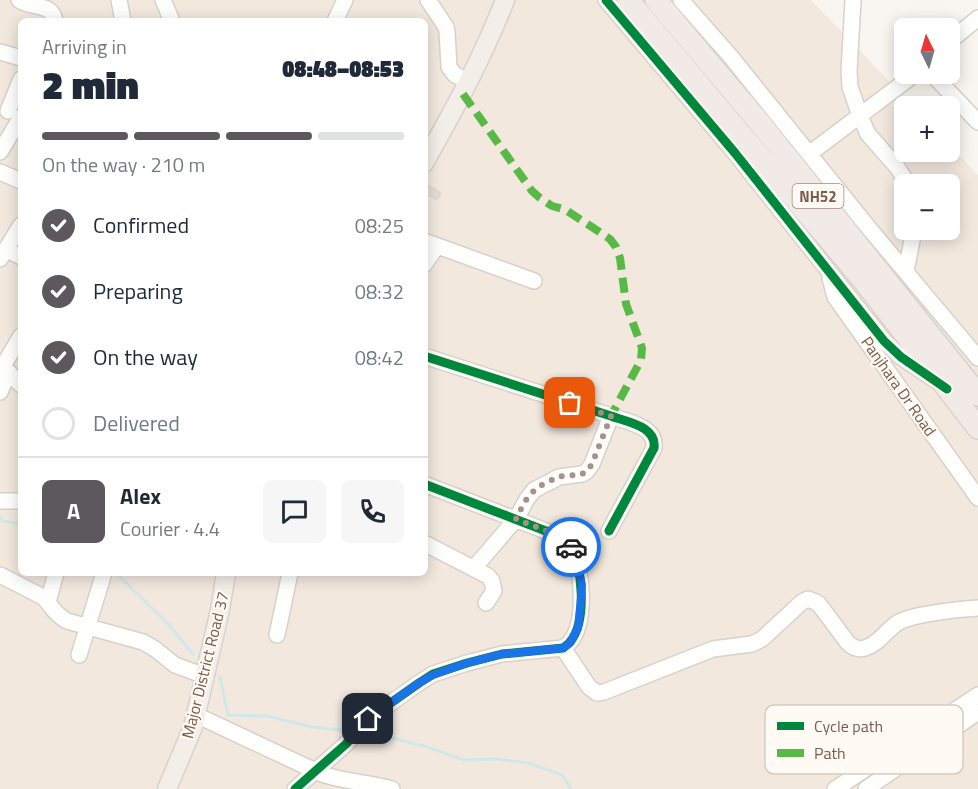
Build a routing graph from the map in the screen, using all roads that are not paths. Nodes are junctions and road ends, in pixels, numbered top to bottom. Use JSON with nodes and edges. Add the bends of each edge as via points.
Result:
{"nodes":[{"id":1,"x":19,"y":0,"type":"edge"},
{"id":2,"x":119,"y":0,"type":"edge"},
{"id":3,"x":164,"y":0,"type":"edge"},
{"id":4,"x":345,"y":0,"type":"edge"},
{"id":5,"x":428,"y":0,"type":"edge"},
{"id":6,"x":506,"y":0,"type":"edge"},
{"id":7,"x":606,"y":0,"type":"edge"},
{"id":8,"x":628,"y":0,"type":"edge"},
{"id":9,"x":656,"y":0,"type":"edge"},
{"id":10,"x":681,"y":0,"type":"edge"},
{"id":11,"x":852,"y":0,"type":"edge"},
{"id":12,"x":696,"y":6,"type":"edge"},
{"id":13,"x":54,"y":18,"type":"edge"},
{"id":14,"x":122,"y":18,"type":"edge"},
{"id":15,"x":171,"y":18,"type":"edge"},
{"id":16,"x":336,"y":18,"type":"edge"},
{"id":17,"x":978,"y":18,"type":"edge"},
{"id":18,"x":960,"y":33,"type":"edge"},
{"id":19,"x":0,"y":52,"type":"edge"},
{"id":20,"x":18,"y":57,"type":"edge"},
{"id":21,"x":469,"y":81,"type":"junction"},
{"id":22,"x":902,"y":84,"type":"edge"},
{"id":23,"x":942,"y":84,"type":"edge"},
{"id":24,"x":18,"y":90,"type":"edge"},
{"id":25,"x":12,"y":113,"type":"edge"},
{"id":26,"x":860,"y":116,"type":"junction"},
{"id":27,"x":978,"y":122,"type":"edge"},
{"id":28,"x":0,"y":152,"type":"edge"},
{"id":29,"x":809,"y":154,"type":"junction"},
{"id":30,"x":428,"y":156,"type":"edge"},
{"id":31,"x":0,"y":172,"type":"edge"},
{"id":32,"x":902,"y":174,"type":"edge"},
{"id":33,"x":18,"y":180,"type":"edge"},
{"id":34,"x":18,"y":230,"type":"edge"},
{"id":35,"x":912,"y":240,"type":"edge"},
{"id":36,"x":431,"y":243,"type":"edge"},
{"id":37,"x":3,"y":254,"type":"edge"},
{"id":38,"x":18,"y":256,"type":"edge"},
{"id":39,"x":828,"y":270,"type":"junction"},
{"id":40,"x":906,"y":271,"type":"junction"},
{"id":41,"x":534,"y":281,"type":"dead end"},
{"id":42,"x":18,"y":341,"type":"edge"},
{"id":43,"x":428,"y":357,"type":"edge"},
{"id":44,"x":978,"y":358,"type":"edge"},
{"id":45,"x":4,"y":367,"type":"edge"},
{"id":46,"x":18,"y":382,"type":"edge"},
{"id":47,"x":947,"y":389,"type":"junction"},
{"id":48,"x":0,"y":393,"type":"edge"},
{"id":49,"x":972,"y":400,"type":"edge"},
{"id":50,"x":611,"y":416,"type":"junction"},
{"id":51,"x":978,"y":428,"type":"edge"},
{"id":52,"x":428,"y":486,"type":"edge"},
{"id":53,"x":978,"y":498,"type":"edge"},
{"id":54,"x":0,"y":501,"type":"edge"},
{"id":55,"x":18,"y":501,"type":"edge"},
{"id":56,"x":516,"y":519,"type":"junction"},
{"id":57,"x":609,"y":531,"type":"dead end"},
{"id":58,"x":428,"y":545,"type":"edge"},
{"id":59,"x":474,"y":568,"type":"junction"},
{"id":60,"x":0,"y":575,"type":"edge"},
{"id":61,"x":55,"y":576,"type":"edge"},
{"id":62,"x":103,"y":576,"type":"dead end"},
{"id":63,"x":226,"y":576,"type":"edge"},
{"id":64,"x":289,"y":576,"type":"edge"},
{"id":65,"x":48,"y":602,"type":"junction"},
{"id":66,"x":486,"y":603,"type":"dead end"},
{"id":67,"x":978,"y":608,"type":"edge"},
{"id":68,"x":87,"y":627,"type":"junction"},
{"id":69,"x":277,"y":635,"type":"dead end"},
{"id":70,"x":563,"y":648,"type":"junction"},
{"id":71,"x":79,"y":655,"type":"dead end"},
{"id":72,"x":205,"y":676,"type":"junction"},
{"id":73,"x":978,"y":695,"type":"edge"},
{"id":74,"x":963,"y":705,"type":"edge"},
{"id":75,"x":978,"y":712,"type":"edge"},
{"id":76,"x":196,"y":715,"type":"junction"},
{"id":77,"x":963,"y":722,"type":"edge"},
{"id":78,"x":314,"y":771,"type":"junction"},
{"id":79,"x":858,"y":774,"type":"edge"},
{"id":80,"x":888,"y":774,"type":"edge"},
{"id":81,"x":167,"y":789,"type":"edge"},
{"id":82,"x":295,"y":789,"type":"edge"},
{"id":83,"x":392,"y":789,"type":"edge"},
{"id":84,"x":835,"y":789,"type":"edge"},
{"id":85,"x":866,"y":789,"type":"edge"}],
"edges":[{"from":1,"to":13,"type":"street","via":[[48,9]]},
{"from":2,"to":14,"type":"street"},
{"from":3,"to":15,"type":"street"},
{"from":4,"to":16,"type":"street"},
{"from":5,"to":21,"type":"street","via":[[446,27],[451,72]]},
{"from":6,"to":21,"type":"main road"},
{"from":7,"to":39,"type":"street"},
{"from":8,"to":47,"type":"highway","number":"NH52","via":[[864,281]]},
{"from":9,"to":49,"type":"highway","number":"NH52","via":[[759,123]]},
{"from":10,"to":12,"type":"street"},
{"from":11,"to":26,"type":"street","via":[[850,87]]},
{"from":12,"to":29,"type":"street","via":[[731,57]]},
{"from":17,"to":18,"type":"street"},
{"from":19,"to":20,"type":"street"},
{"from":21,"to":30,"type":"main road"},
{"from":22,"to":26,"type":"street"},
{"from":23,"to":27,"type":"street"},
{"from":24,"to":25,"type":"street"},
{"from":25,"to":28,"type":"street"},
{"from":26,"to":29,"type":"street"},
{"from":26,"to":32,"type":"street","via":[[868,134]]},
{"from":29,"to":40,"type":"street"},
{"from":31,"to":33,"type":"street"},
{"from":34,"to":37,"type":"street"},
{"from":35,"to":40,"type":"street"},
{"from":36,"to":41,"type":"street"},
{"from":37,"to":38,"type":"street"},
{"from":39,"to":47,"type":"street","via":[[884,341]]},
{"from":39,"to":53,"type":"street","name":"Panjhara Dr Road","via":[[835,297]]},
{"from":40,"to":44,"type":"street"},
{"from":42,"to":45,"type":"street"},
{"from":43,"to":50,"type":"street"},
{"from":45,"to":46,"type":"street"},
{"from":45,"to":48,"type":"street"},
{"from":47,"to":49,"type":"highway","number":"NH52"},
{"from":49,"to":51,"type":"highway","number":"NH52"},
{"from":50,"to":56,"type":"street","via":[[587,471],[559,477],[534,490]]},
{"from":50,"to":57,"type":"street","via":[[641,426],[655,441]]},
{"from":52,"to":56,"type":"street"},
{"from":54,"to":55,"type":"street"},
{"from":56,"to":59,"type":"street"},
{"from":56,"to":70,"type":"street","via":[[564,538],[570,545],[582,585],[578,628]]},
{"from":58,"to":59,"type":"street"},
{"from":59,"to":66,"type":"street","via":[[488,576],[494,586]]},
{"from":60,"to":65,"type":"street"},
{"from":61,"to":65,"type":"street"},
{"from":62,"to":68,"type":"street"},
{"from":63,"to":72,"type":"main road","name":"Major District Road 37"},
{"from":64,"to":69,"type":"street"},
{"from":65,"to":68,"type":"street","via":[[60,618]]},
{"from":67,"to":70,"type":"street","via":[[908,618],[873,644],[858,649],[848,643],[818,603],[808,599],[752,644],[713,649],[597,693]]},
{"from":68,"to":71,"type":"street"},
{"from":68,"to":72,"type":"street","via":[[143,642],[184,669]]},
{"from":70,"to":78,"type":"street","via":[[502,654],[433,675],[368,719]]},
{"from":72,"to":76,"type":"main road","name":"Major District Road 37"},
{"from":73,"to":74,"type":"street"},
{"from":75,"to":77,"type":"street"},
{"from":76,"to":78,"type":"street"},
{"from":76,"to":81,"type":"main road","name":"Major District Road 37"},
{"from":78,"to":82,"type":"street"},
{"from":78,"to":83,"type":"street"},
{"from":79,"to":84,"type":"street"},
{"from":80,"to":85,"type":"street"}]}
